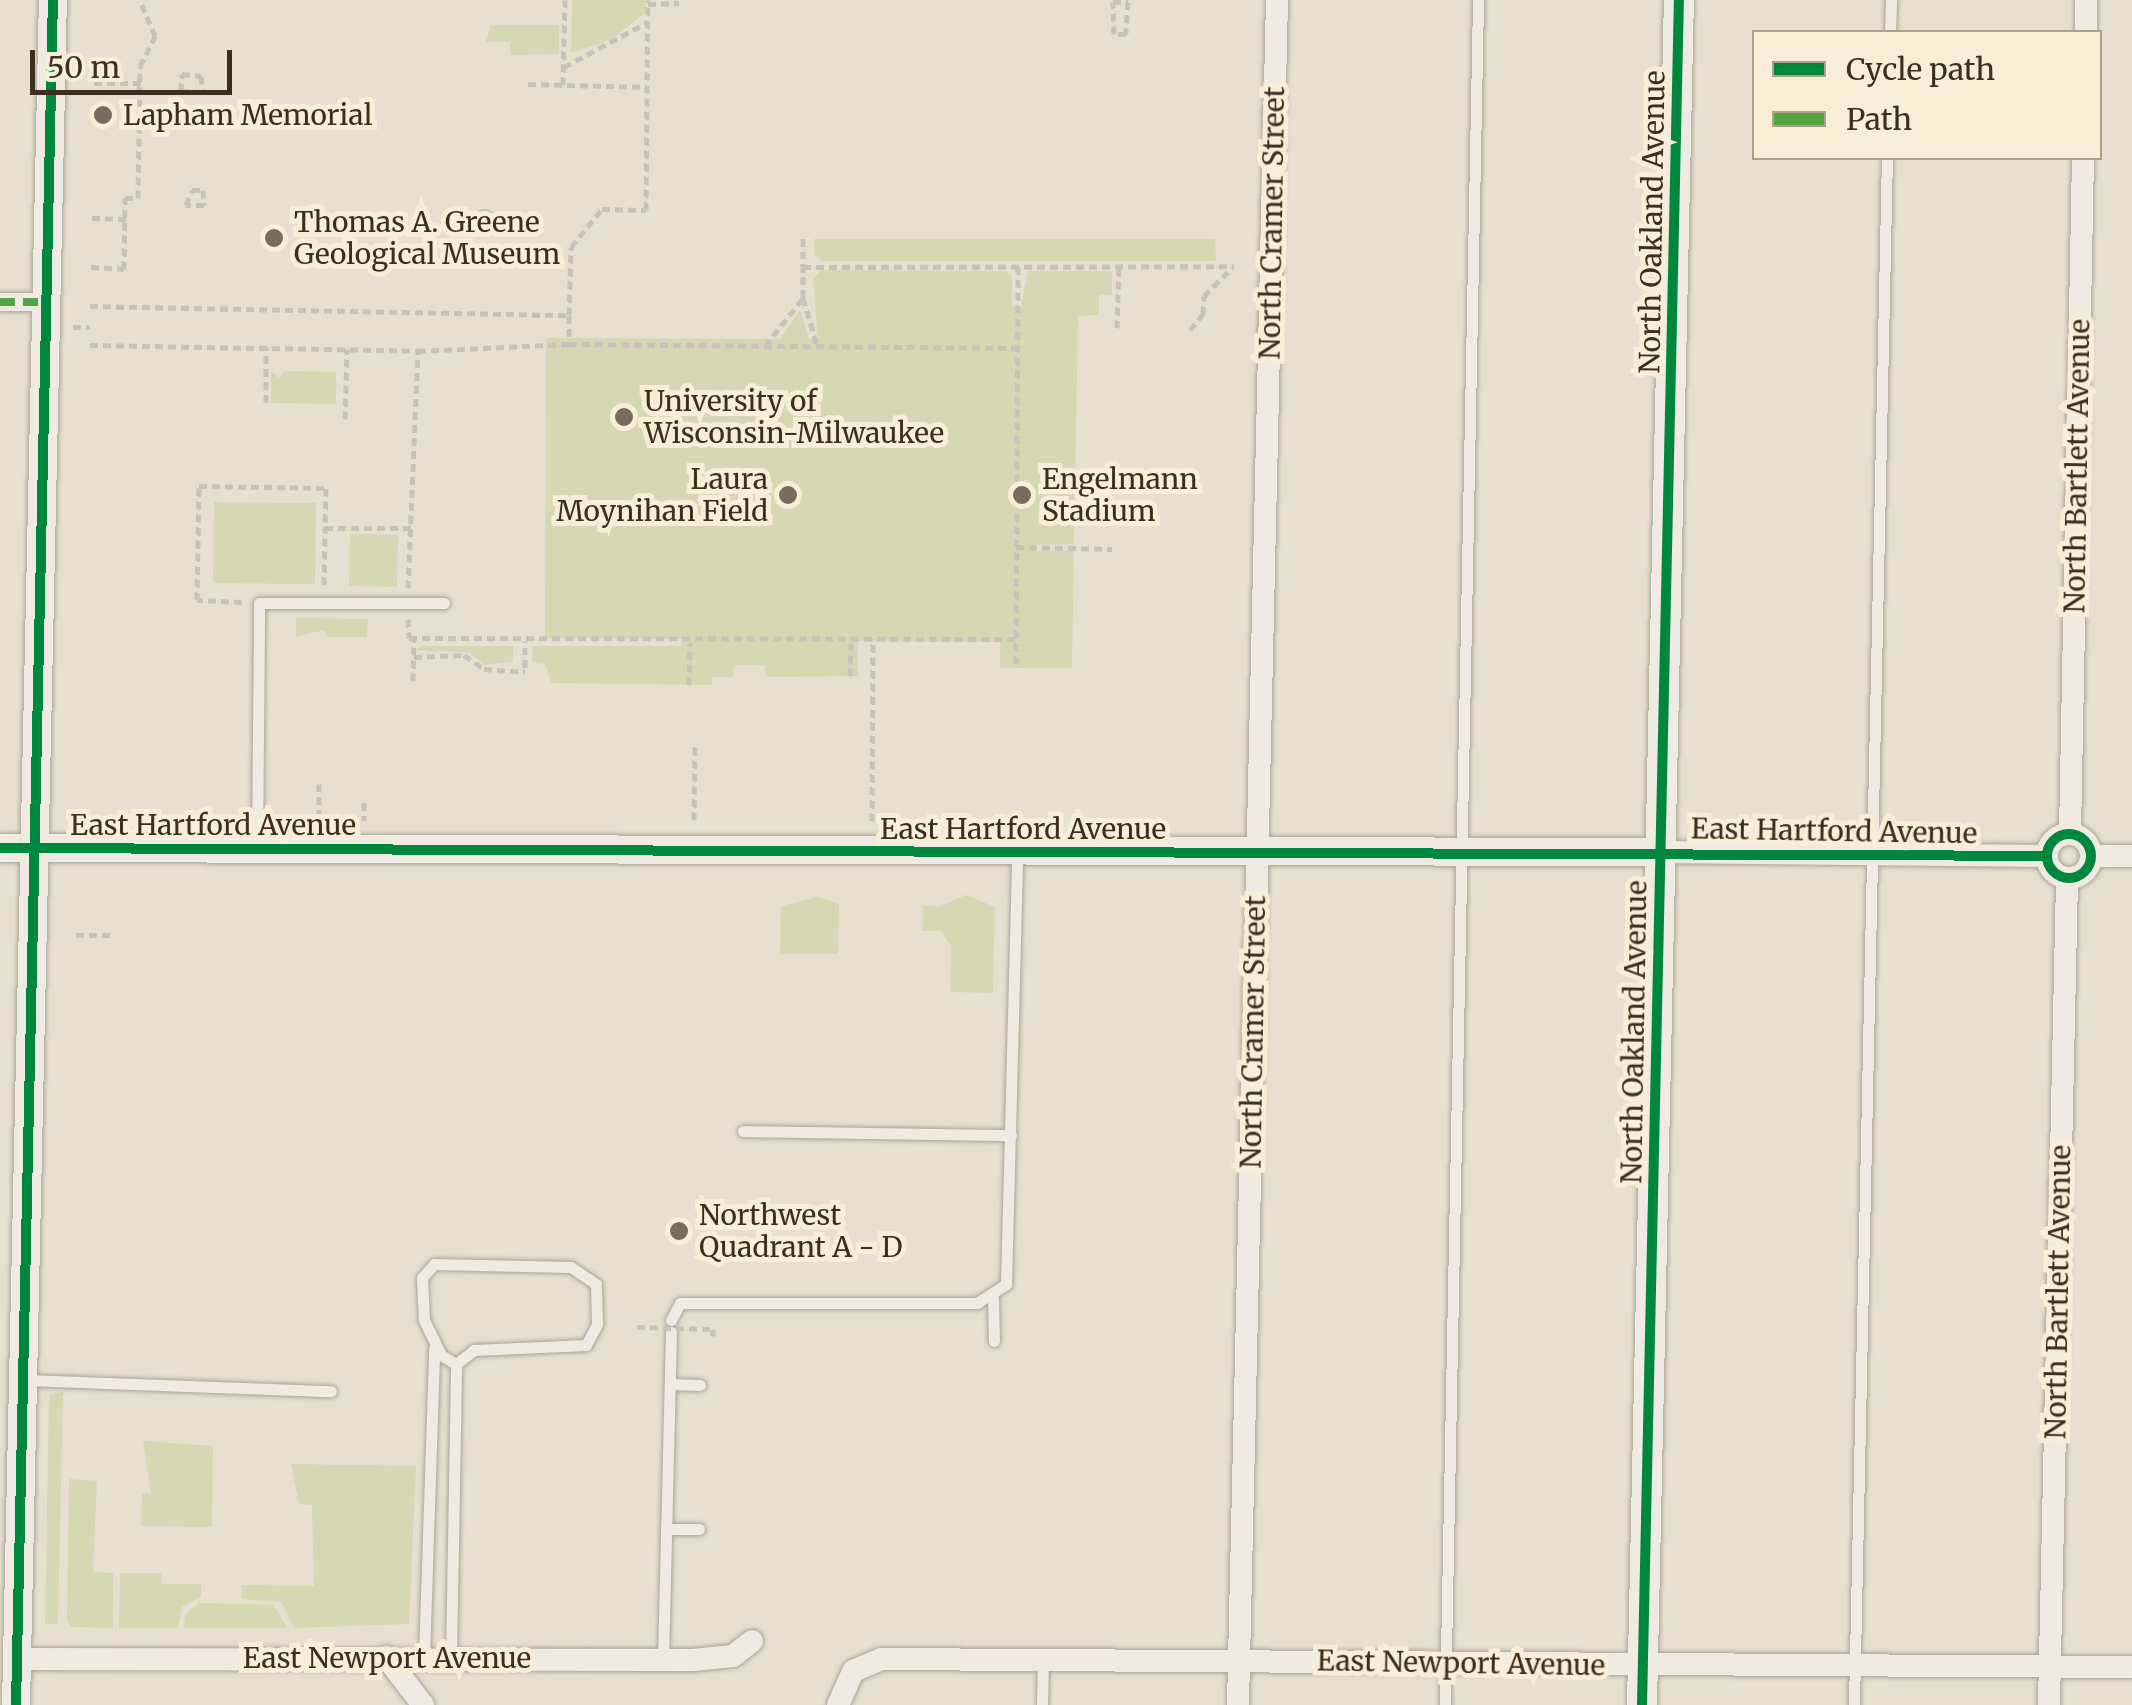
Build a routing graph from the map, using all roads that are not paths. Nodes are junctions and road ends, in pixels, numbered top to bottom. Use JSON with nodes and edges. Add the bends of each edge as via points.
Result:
{"nodes":[{"id":1,"x":53,"y":0,"type":"edge"},
{"id":2,"x":1277,"y":0,"type":"edge"},
{"id":3,"x":1478,"y":0,"type":"edge"},
{"id":4,"x":1679,"y":0,"type":"edge"},
{"id":5,"x":1891,"y":0,"type":"edge"},
{"id":6,"x":2086,"y":0,"type":"edge"},
{"id":7,"x":1890,"y":30,"type":"edge"},
{"id":8,"x":2086,"y":30,"type":"edge"},
{"id":9,"x":1887,"y":160,"type":"edge"},
{"id":10,"x":2083,"y":160,"type":"edge"},
{"id":11,"x":0,"y":302,"type":"edge"},
{"id":12,"x":47,"y":302,"type":"junction"},
{"id":13,"x":444,"y":603,"type":"dead end"},
{"id":14,"x":2070,"y":834,"type":"junction"},
{"id":15,"x":35,"y":847,"type":"junction"},
{"id":16,"x":0,"y":848,"type":"edge"},
{"id":17,"x":257,"y":848,"type":"junction"},
{"id":18,"x":1463,"y":850,"type":"junction"},
{"id":19,"x":1256,"y":851,"type":"junction"},
{"id":20,"x":1017,"y":852,"type":"junction"},
{"id":21,"x":1661,"y":852,"type":"junction"},
{"id":22,"x":1870,"y":854,"type":"junction"},
{"id":23,"x":2047,"y":856,"type":"junction"},
{"id":24,"x":2091,"y":856,"type":"junction"},
{"id":25,"x":2132,"y":856,"type":"edge"},
{"id":26,"x":2067,"y":878,"type":"junction"},
{"id":27,"x":744,"y":1131,"type":"dead end"},
{"id":28,"x":1010,"y":1135,"type":"junction"},
{"id":29,"x":992,"y":1298,"type":"junction"},
{"id":30,"x":994,"y":1340,"type":"dead end"},
{"id":31,"x":434,"y":1344,"type":"junction"},
{"id":32,"x":456,"y":1364,"type":"junction"},
{"id":33,"x":23,"y":1380,"type":"junction"},
{"id":34,"x":670,"y":1384,"type":"junction"},
{"id":35,"x":700,"y":1385,"type":"dead end"},
{"id":36,"x":331,"y":1391,"type":"dead end"},
{"id":37,"x":666,"y":1529,"type":"junction"},
{"id":38,"x":699,"y":1529,"type":"dead end"},
{"id":39,"x":752,"y":1642,"type":"dead end"},
{"id":40,"x":386,"y":1657,"type":"junction"},
{"id":41,"x":424,"y":1657,"type":"junction"},
{"id":42,"x":451,"y":1658,"type":"junction"},
{"id":43,"x":1043,"y":1658,"type":"junction"},
{"id":44,"x":17,"y":1659,"type":"junction"},
{"id":45,"x":663,"y":1660,"type":"junction"},
{"id":46,"x":1239,"y":1660,"type":"junction"},
{"id":47,"x":1446,"y":1662,"type":"junction"},
{"id":48,"x":1643,"y":1665,"type":"junction"},
{"id":49,"x":1855,"y":1665,"type":"junction"},
{"id":50,"x":2050,"y":1666,"type":"junction"},
{"id":51,"x":2132,"y":1667,"type":"edge"},
{"id":52,"x":16,"y":1705,"type":"edge"},
{"id":53,"x":423,"y":1705,"type":"edge"},
{"id":54,"x":838,"y":1705,"type":"edge"},
{"id":55,"x":1042,"y":1705,"type":"edge"},
{"id":56,"x":1238,"y":1705,"type":"edge"},
{"id":57,"x":1445,"y":1705,"type":"edge"},
{"id":58,"x":1642,"y":1705,"type":"edge"},
{"id":59,"x":1854,"y":1705,"type":"edge"},
{"id":60,"x":2049,"y":1705,"type":"edge"}],
"edges":[{"from":1,"to":12,"type":"street"},
{"from":2,"to":19,"type":"street","name":"North Cramer Street"},
{"from":3,"to":18,"type":"lane"},
{"from":4,"to":21,"type":"main road","name":"North Oakland Avenue"},
{"from":5,"to":7,"type":"lane"},
{"from":6,"to":8,"type":"street"},
{"from":9,"to":22,"type":"lane"},
{"from":10,"to":14,"type":"street","name":"North Bartlett Avenue"},
{"from":11,"to":12,"type":"street"},
{"from":12,"to":15,"type":"street"},
{"from":13,"to":17,"type":"lane","via":[[259,603]]},
{"from":14,"to":23,"type":"street","via":[[2054,840]]},
{"from":14,"to":24,"type":"street","via":[[2087,843]]},
{"from":15,"to":16,"type":"street","name":"East Hartford Avenue"},
{"from":15,"to":17,"type":"street","name":"East Hartford Avenue"},
{"from":15,"to":33,"type":"street"},
{"from":17,"to":20,"type":"street","name":"East Hartford Avenue"},
{"from":18,"to":19,"type":"street","name":"East Hartford Avenue"},
{"from":18,"to":21,"type":"street","name":"East Hartford Avenue"},
{"from":18,"to":47,"type":"lane"},
{"from":19,"to":20,"type":"street","name":"East Hartford Avenue"},
{"from":19,"to":46,"type":"street","name":"North Cramer Street"},
{"from":20,"to":28,"type":"lane"},
{"from":21,"to":22,"type":"street","name":"East Hartford Avenue"},
{"from":21,"to":48,"type":"main road","name":"North Oakland Avenue"},
{"from":22,"to":23,"type":"street","name":"East Hartford Avenue"},
{"from":22,"to":49,"type":"lane"},
{"from":23,"to":26,"type":"street","via":[[2053,871]]},
{"from":24,"to":25,"type":"street"},
{"from":24,"to":26,"type":"street","via":[[2087,869]]},
{"from":26,"to":50,"type":"street","name":"North Bartlett Avenue"},
{"from":27,"to":28,"type":"lane"},
{"from":28,"to":29,"type":"lane","via":[[1006,1284]]},
{"from":29,"to":30,"type":"lane"},
{"from":29,"to":34,"type":"lane","via":[[680,1303],[671,1326]]},
{"from":31,"to":32,"type":"lane"},
{"from":31,"to":32,"type":"lane","via":[[421,1296],[422,1278],[434,1264],[571,1267],[596,1284],[597,1324],[586,1345],[474,1350]]},
{"from":31,"to":41,"type":"lane"},
{"from":32,"to":42,"type":"lane"},
{"from":33,"to":36,"type":"lane"},
{"from":33,"to":44,"type":"street"},
{"from":34,"to":35,"type":"lane"},
{"from":34,"to":37,"type":"lane"},
{"from":37,"to":38,"type":"lane"},
{"from":37,"to":45,"type":"lane"},
{"from":39,"to":45,"type":"street","name":"East Newport Avenue","via":[[721,1659]]},
{"from":40,"to":41,"type":"street","name":"East Newport Avenue"},
{"from":40,"to":44,"type":"street","name":"East Newport Avenue"},
{"from":40,"to":53,"type":"street"},
{"from":41,"to":42,"type":"street","name":"East Newport Avenue"},
{"from":42,"to":45,"type":"street","name":"East Newport Avenue"},
{"from":43,"to":46,"type":"street","name":"East Newport Avenue"},
{"from":43,"to":54,"type":"street","name":"East Newport Avenue","via":[[881,1659],[853,1672]]},
{"from":43,"to":55,"type":"lane"},
{"from":44,"to":52,"type":"street"},
{"from":46,"to":47,"type":"street","name":"East Newport Avenue"},
{"from":46,"to":56,"type":"street","name":"North Cramer Street"},
{"from":47,"to":48,"type":"street","name":"East Newport Avenue"},
{"from":47,"to":57,"type":"lane"},
{"from":48,"to":49,"type":"street","name":"East Newport Avenue"},
{"from":48,"to":58,"type":"main road","name":"North Oakland Avenue"},
{"from":49,"to":50,"type":"street","name":"East Newport Avenue"},
{"from":49,"to":59,"type":"lane"},
{"from":50,"to":51,"type":"street","name":"East Newport Avenue"},
{"from":50,"to":60,"type":"street","name":"North Bartlett Avenue"}]}
